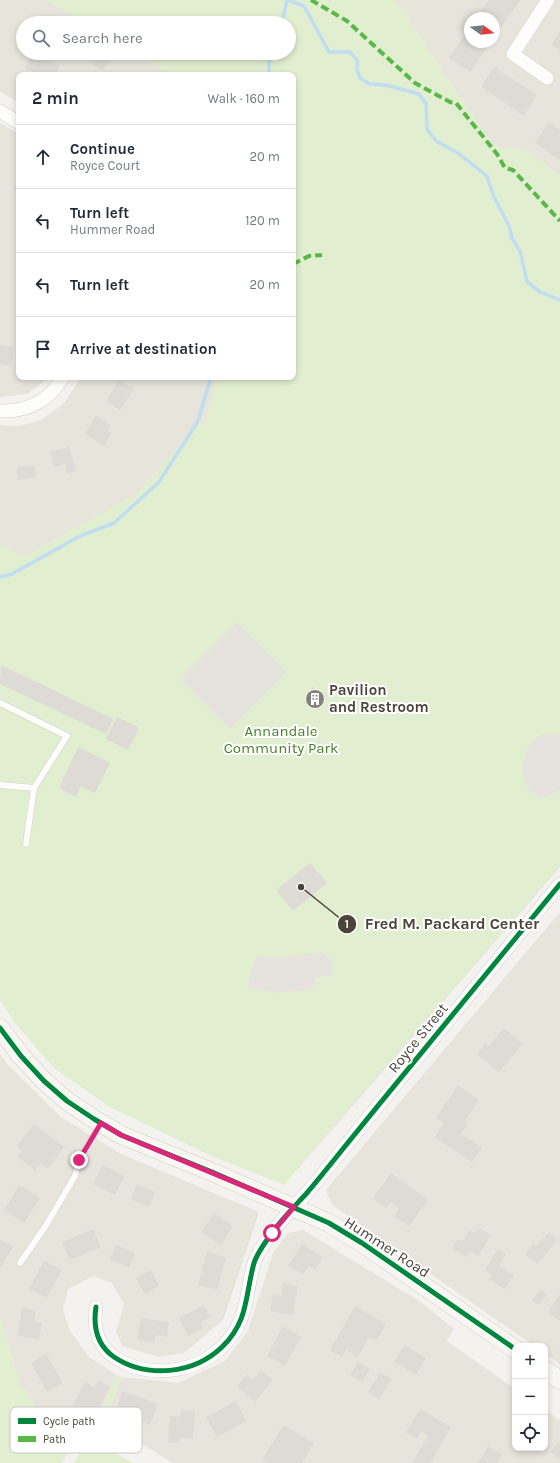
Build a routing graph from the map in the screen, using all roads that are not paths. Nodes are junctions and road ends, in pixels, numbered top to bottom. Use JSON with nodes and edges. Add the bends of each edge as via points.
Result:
{"nodes":[{"id":1,"x":548,"y":0,"type":"edge"},
{"id":2,"x":547,"y":78,"type":"dead end"},
{"id":3,"x":0,"y":111,"type":"edge"},
{"id":4,"x":16,"y":120,"type":"edge"},
{"id":5,"x":61,"y":380,"type":"edge"},
{"id":6,"x":0,"y":411,"type":"edge"},
{"id":7,"x":0,"y":703,"type":"edge"},
{"id":8,"x":0,"y":785,"type":"edge"},
{"id":9,"x":34,"y":788,"type":"junction"},
{"id":10,"x":26,"y":844,"type":"dead end"},
{"id":11,"x":560,"y":884,"type":"edge"},
{"id":12,"x":0,"y":1028,"type":"edge"},
{"id":13,"x":101,"y":1123,"type":"junction"},
{"id":14,"x":294,"y":1207,"type":"junction"},
{"id":15,"x":20,"y":1262,"type":"dead end"},
{"id":16,"x":96,"y":1307,"type":"dead end"},
{"id":17,"x":512,"y":1347,"type":"edge"},
{"id":18,"x":548,"y":1372,"type":"edge"},
{"id":19,"x":560,"y":1380,"type":"edge"}],
"edges":[{"from":1,"to":2,"type":"street","via":[[512,54]]},
{"from":3,"to":4,"type":"street"},
{"from":5,"to":6,"type":"street","via":[[38,404],[11,412]]},
{"from":7,"to":9,"type":"lane","via":[[67,736]]},
{"from":8,"to":9,"type":"lane"},
{"from":9,"to":10,"type":"lane"},
{"from":11,"to":14,"type":"street","name":"Royce Street"},
{"from":12,"to":13,"type":"main road","name":"Hummer Road","via":[[44,1081]]},
{"from":13,"to":14,"type":"main road","name":"Hummer Road","via":[[121,1135]]},
{"from":13,"to":15,"type":"lane","via":[[79,1160],[75,1176],[45,1227]]},
{"from":14,"to":16,"type":"street","name":"Royce Street","via":[[258,1255],[246,1305],[234,1334],[206,1359],[174,1371],[160,1371],[141,1368],[114,1357],[99,1340],[94,1318]]},
{"from":14,"to":17,"type":"main road","name":"Hummer Road","via":[[329,1223],[362,1243]]},
{"from":18,"to":19,"type":"main road"}]}
